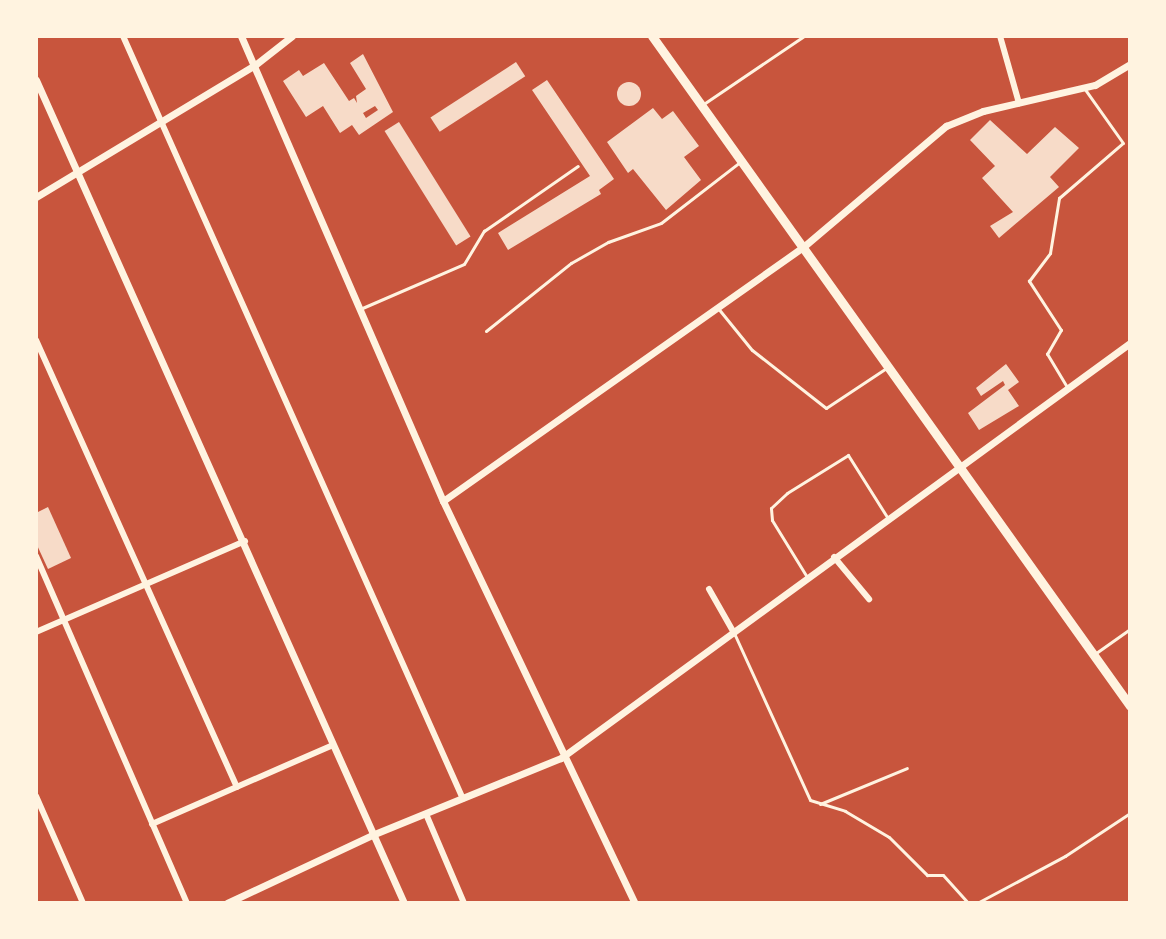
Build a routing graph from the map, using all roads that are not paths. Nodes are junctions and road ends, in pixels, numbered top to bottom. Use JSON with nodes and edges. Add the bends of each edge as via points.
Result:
{"nodes":[{"id":1,"x":123,"y":36,"type":"edge"},
{"id":2,"x":241,"y":36,"type":"edge"},
{"id":3,"x":292,"y":36,"type":"edge"},
{"id":4,"x":652,"y":36,"type":"edge"},
{"id":5,"x":804,"y":36,"type":"edge"},
{"id":6,"x":1000,"y":36,"type":"edge"},
{"id":7,"x":1130,"y":64,"type":"edge"},
{"id":8,"x":255,"y":65,"type":"junction"},
{"id":9,"x":36,"y":80,"type":"edge"},
{"id":10,"x":1084,"y":88,"type":"junction"},
{"id":11,"x":1019,"y":103,"type":"junction"},
{"id":12,"x":701,"y":106,"type":"junction"},
{"id":13,"x":162,"y":117,"type":"junction"},
{"id":14,"x":741,"y":161,"type":"junction"},
{"id":15,"x":578,"y":166,"type":"dead end"},
{"id":16,"x":77,"y":168,"type":"junction"},
{"id":17,"x":36,"y":197,"type":"edge"},
{"id":18,"x":802,"y":248,"type":"junction"},
{"id":19,"x":717,"y":307,"type":"junction"},
{"id":20,"x":360,"y":309,"type":"junction"},
{"id":21,"x":486,"y":331,"type":"dead end"},
{"id":22,"x":36,"y":340,"type":"edge"},
{"id":23,"x":1130,"y":343,"type":"edge"},
{"id":24,"x":886,"y":368,"type":"junction"},
{"id":25,"x":1067,"y":388,"type":"junction"},
{"id":26,"x":956,"y":467,"type":"junction"},
{"id":27,"x":443,"y":501,"type":"junction"},
{"id":28,"x":887,"y":517,"type":"junction"},
{"id":29,"x":245,"y":541,"type":"junction"},
{"id":30,"x":36,"y":556,"type":"edge"},
{"id":31,"x":834,"y":557,"type":"junction"},
{"id":32,"x":807,"y":577,"type":"junction"},
{"id":33,"x":145,"y":583,"type":"junction"},
{"id":34,"x":709,"y":589,"type":"dead end"},
{"id":35,"x":869,"y":599,"type":"dead end"},
{"id":36,"x":63,"y":619,"type":"junction"},
{"id":37,"x":1130,"y":629,"type":"edge"},
{"id":38,"x":36,"y":632,"type":"edge"},
{"id":39,"x":734,"y":633,"type":"junction"},
{"id":40,"x":1093,"y":655,"type":"junction"},
{"id":41,"x":1130,"y":706,"type":"edge"},
{"id":42,"x":333,"y":745,"type":"junction"},
{"id":43,"x":561,"y":758,"type":"junction"},
{"id":44,"x":907,"y":768,"type":"dead end"},
{"id":45,"x":237,"y":787,"type":"junction"},
{"id":46,"x":36,"y":796,"type":"edge"},
{"id":47,"x":463,"y":799,"type":"junction"},
{"id":48,"x":820,"y":804,"type":"junction"},
{"id":49,"x":1130,"y":813,"type":"edge"},
{"id":50,"x":426,"y":814,"type":"junction"},
{"id":51,"x":152,"y":824,"type":"junction"},
{"id":52,"x":372,"y":835,"type":"junction"},
{"id":53,"x":83,"y":903,"type":"edge"},
{"id":54,"x":187,"y":903,"type":"edge"},
{"id":55,"x":227,"y":903,"type":"edge"},
{"id":56,"x":404,"y":903,"type":"edge"},
{"id":57,"x":464,"y":903,"type":"edge"},
{"id":58,"x":635,"y":903,"type":"edge"}],
"edges":[{"from":1,"to":13,"type":"street"},
{"from":2,"to":8,"type":"street"},
{"from":3,"to":8,"type":"street"},
{"from":4,"to":12,"type":"main road"},
{"from":5,"to":12,"type":"lane"},
{"from":6,"to":11,"type":"street"},
{"from":7,"to":10,"type":"street"},
{"from":8,"to":13,"type":"street"},
{"from":8,"to":20,"type":"street"},
{"from":9,"to":16,"type":"street"},
{"from":10,"to":11,"type":"street"},
{"from":10,"to":25,"type":"lane","via":[[1123,143],[1059,198],[1050,253],[1029,281],[1061,330],[1047,354]]},
{"from":11,"to":18,"type":"street","via":[[946,126]]},
{"from":12,"to":14,"type":"main road"},
{"from":13,"to":16,"type":"street"},
{"from":13,"to":47,"type":"street"},
{"from":14,"to":18,"type":"main road"},
{"from":14,"to":21,"type":"lane","via":[[661,223],[608,242],[571,263]]},
{"from":15,"to":20,"type":"lane","via":[[484,231],[464,264]]},
{"from":16,"to":17,"type":"street"},
{"from":16,"to":29,"type":"street"},
{"from":18,"to":19,"type":"street"},
{"from":18,"to":24,"type":"main road"},
{"from":19,"to":24,"type":"lane","via":[[752,350],[826,408]]},
{"from":19,"to":27,"type":"street"},
{"from":20,"to":27,"type":"street"},
{"from":22,"to":33,"type":"street"},
{"from":23,"to":25,"type":"street"},
{"from":24,"to":26,"type":"main road"},
{"from":25,"to":26,"type":"street"},
{"from":26,"to":28,"type":"street"},
{"from":26,"to":40,"type":"main road"},
{"from":27,"to":43,"type":"street"},
{"from":28,"to":31,"type":"street"},
{"from":28,"to":32,"type":"lane","via":[[848,455],[787,493],[771,508],[772,520]]},
{"from":29,"to":33,"type":"street"},
{"from":29,"to":42,"type":"street"},
{"from":30,"to":36,"type":"street"},
{"from":31,"to":32,"type":"street"},
{"from":31,"to":35,"type":"street"},
{"from":32,"to":39,"type":"street"},
{"from":33,"to":36,"type":"street"},
{"from":33,"to":45,"type":"street"},
{"from":34,"to":39,"type":"street"},
{"from":36,"to":38,"type":"street"},
{"from":36,"to":51,"type":"street"},
{"from":37,"to":40,"type":"lane"},
{"from":39,"to":43,"type":"street"},
{"from":39,"to":48,"type":"lane","via":[[810,800]]},
{"from":40,"to":41,"type":"main road"},
{"from":42,"to":45,"type":"street"},
{"from":42,"to":52,"type":"street"},
{"from":43,"to":47,"type":"street"},
{"from":43,"to":58,"type":"street"},
{"from":44,"to":48,"type":"lane"},
{"from":45,"to":51,"type":"street"},
{"from":46,"to":53,"type":"street"},
{"from":47,"to":50,"type":"street"},
{"from":48,"to":49,"type":"lane","via":[[845,811],[889,837],[927,875],[943,875],[962,899],[977,903],[1065,856]]},
{"from":50,"to":52,"type":"street"},
{"from":50,"to":57,"type":"street"},
{"from":51,"to":54,"type":"street"},
{"from":52,"to":55,"type":"street"},
{"from":52,"to":56,"type":"street"}]}
